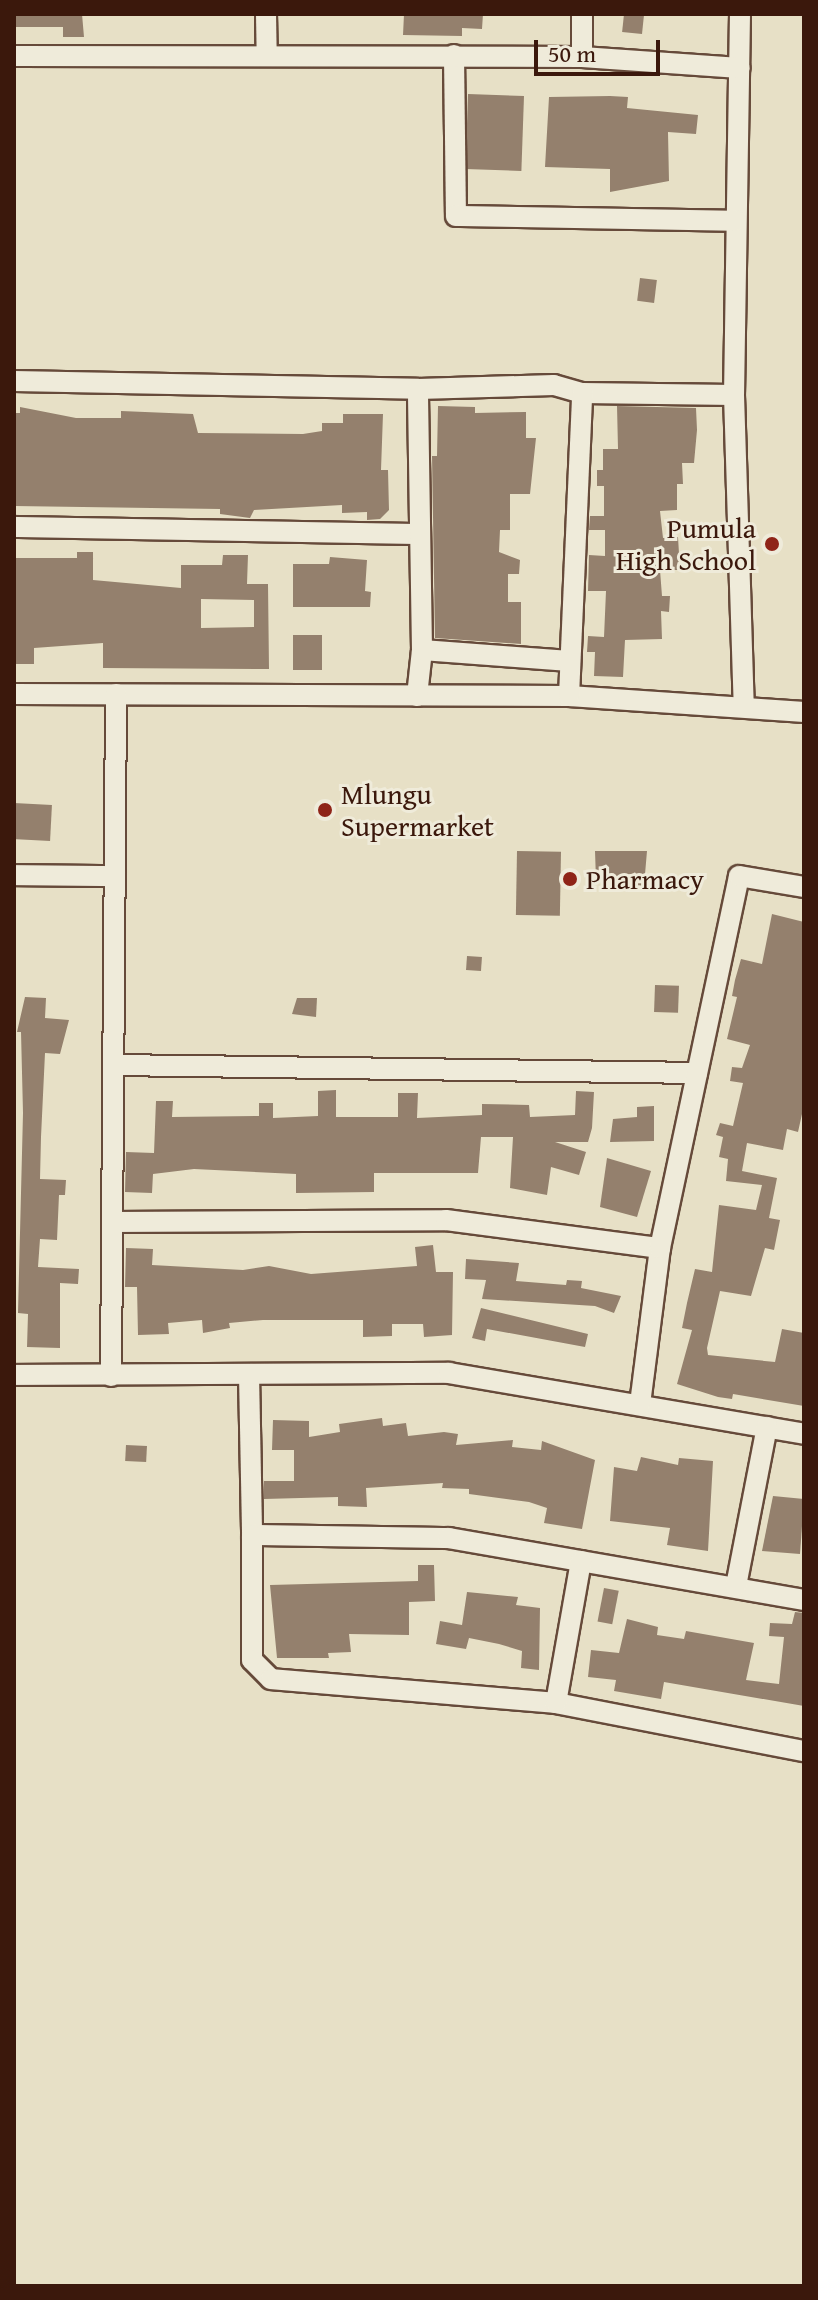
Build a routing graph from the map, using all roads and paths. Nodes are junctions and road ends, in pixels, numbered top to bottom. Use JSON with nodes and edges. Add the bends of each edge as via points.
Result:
{"nodes":[{"id":1,"x":266,"y":14,"type":"edge"},
{"id":2,"x":582,"y":14,"type":"edge"},
{"id":3,"x":740,"y":14,"type":"edge"},
{"id":4,"x":267,"y":53,"type":"junction"},
{"id":5,"x":454,"y":55,"type":"junction"},
{"id":6,"x":14,"y":56,"type":"edge"},
{"id":7,"x":582,"y":57,"type":"junction"},
{"id":8,"x":740,"y":68,"type":"junction"},
{"id":9,"x":736,"y":221,"type":"junction"},
{"id":10,"x":14,"y":381,"type":"edge"},
{"id":11,"x":418,"y":389,"type":"junction"},
{"id":12,"x":582,"y":393,"type":"junction"},
{"id":13,"x":734,"y":395,"type":"junction"},
{"id":14,"x":14,"y":527,"type":"edge"},
{"id":15,"x":420,"y":534,"type":"junction"},
{"id":16,"x":422,"y":650,"type":"junction"},
{"id":17,"x":570,"y":661,"type":"junction"},
{"id":18,"x":14,"y":694,"type":"edge"},
{"id":19,"x":116,"y":694,"type":"junction"},
{"id":20,"x":417,"y":696,"type":"junction"},
{"id":21,"x":569,"y":696,"type":"junction"},
{"id":22,"x":744,"y":707,"type":"junction"},
{"id":23,"x":804,"y":712,"type":"edge"},
{"id":24,"x":14,"y":875,"type":"edge"},
{"id":25,"x":115,"y":876,"type":"junction"},
{"id":26,"x":804,"y":887,"type":"edge"},
{"id":27,"x":113,"y":1065,"type":"junction"},
{"id":28,"x":697,"y":1073,"type":"junction"},
{"id":29,"x":112,"y":1222,"type":"junction"},
{"id":30,"x":660,"y":1248,"type":"junction"},
{"id":31,"x":249,"y":1374,"type":"junction"},
{"id":32,"x":14,"y":1375,"type":"edge"},
{"id":33,"x":111,"y":1376,"type":"junction"},
{"id":34,"x":640,"y":1404,"type":"junction"},
{"id":35,"x":767,"y":1427,"type":"junction"},
{"id":36,"x":804,"y":1434,"type":"edge"},
{"id":37,"x":252,"y":1535,"type":"junction"},
{"id":38,"x":581,"y":1561,"type":"junction"},
{"id":39,"x":736,"y":1586,"type":"junction"},
{"id":40,"x":804,"y":1600,"type":"edge"},
{"id":41,"x":556,"y":1703,"type":"junction"},
{"id":42,"x":804,"y":1751,"type":"edge"}],
"edges":[{"from":1,"to":4,"type":"street"},
{"from":2,"to":7,"type":"street"},
{"from":3,"to":8,"type":"street"},
{"from":4,"to":5,"type":"street"},
{"from":4,"to":6,"type":"street"},
{"from":5,"to":7,"type":"street"},
{"from":5,"to":9,"type":"street","via":[[456,216]]},
{"from":7,"to":8,"type":"street"},
{"from":8,"to":9,"type":"street"},
{"from":9,"to":13,"type":"street"},
{"from":10,"to":11,"type":"street"},
{"from":11,"to":12,"type":"street","via":[[554,385]]},
{"from":11,"to":15,"type":"street"},
{"from":12,"to":13,"type":"street"},
{"from":12,"to":17,"type":"street"},
{"from":13,"to":22,"type":"street"},
{"from":14,"to":15,"type":"street"},
{"from":15,"to":16,"type":"street"},
{"from":16,"to":17,"type":"street"},
{"from":16,"to":20,"type":"street"},
{"from":17,"to":21,"type":"street"},
{"from":18,"to":19,"type":"street"},
{"from":19,"to":20,"type":"street"},
{"from":19,"to":25,"type":"street"},
{"from":20,"to":21,"type":"street"},
{"from":21,"to":22,"type":"street"},
{"from":22,"to":23,"type":"street"},
{"from":24,"to":25,"type":"street"},
{"from":25,"to":27,"type":"street"},
{"from":26,"to":28,"type":"street","via":[[739,876]]},
{"from":27,"to":28,"type":"street"},
{"from":27,"to":29,"type":"street"},
{"from":28,"to":30,"type":"street"},
{"from":29,"to":30,"type":"street","via":[[446,1220]]},
{"from":29,"to":33,"type":"street"},
{"from":30,"to":34,"type":"street"},
{"from":31,"to":33,"type":"street"},
{"from":31,"to":34,"type":"street","via":[[449,1373]]},
{"from":31,"to":37,"type":"street"},
{"from":32,"to":33,"type":"street"},
{"from":34,"to":35,"type":"street"},
{"from":35,"to":36,"type":"street"},
{"from":35,"to":39,"type":"street"},
{"from":37,"to":38,"type":"street","via":[[449,1538]]},
{"from":37,"to":41,"type":"street","via":[[252,1660],[271,1679]]},
{"from":38,"to":39,"type":"street"},
{"from":38,"to":41,"type":"street"},
{"from":39,"to":40,"type":"street"},
{"from":41,"to":42,"type":"street"}]}
